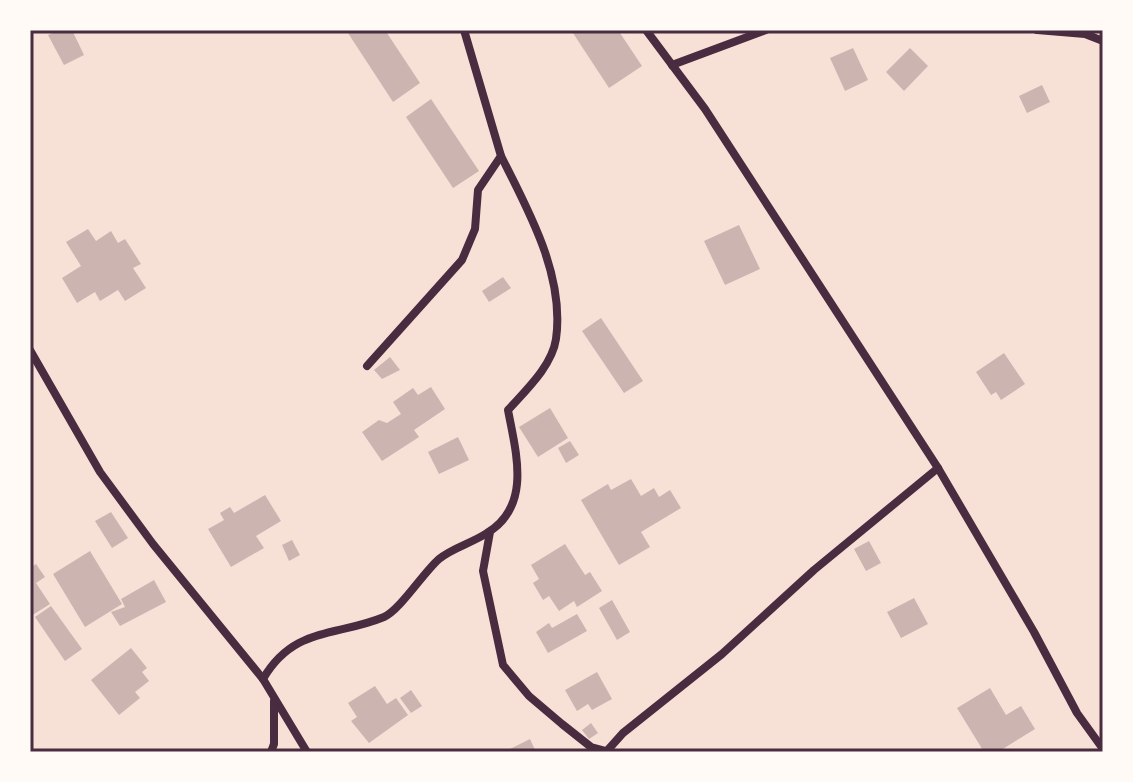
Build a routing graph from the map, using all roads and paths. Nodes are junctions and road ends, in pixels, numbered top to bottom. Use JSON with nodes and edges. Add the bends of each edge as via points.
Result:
{"nodes":[{"id":1,"x":464,"y":30,"type":"edge"},
{"id":2,"x":646,"y":30,"type":"edge"},
{"id":3,"x":766,"y":30,"type":"edge"},
{"id":4,"x":1037,"y":30,"type":"edge"},
{"id":5,"x":1103,"y":41,"type":"edge"},
{"id":6,"x":672,"y":65,"type":"junction"},
{"id":7,"x":501,"y":156,"type":"junction"},
{"id":8,"x":30,"y":350,"type":"edge"},
{"id":9,"x":367,"y":366,"type":"dead end"},
{"id":10,"x":938,"y":468,"type":"junction"},
{"id":11,"x":490,"y":532,"type":"junction"},
{"id":12,"x":263,"y":679,"type":"junction"},
{"id":13,"x":273,"y":701,"type":"junction"},
{"id":14,"x":1103,"y":749,"type":"edge"},
{"id":15,"x":606,"y":751,"type":"edge"},
{"id":16,"x":271,"y":752,"type":"edge"},
{"id":17,"x":307,"y":752,"type":"edge"}],
"edges":[{"from":1,"to":7,"type":"street"},
{"from":2,"to":6,"type":"street"},
{"from":3,"to":6,"type":"street"},
{"from":4,"to":5,"type":"street"},
{"from":6,"to":10,"type":"street"},
{"from":7,"to":9,"type":"street","via":[[478,190],[475,229],[462,260]]},
{"from":7,"to":11,"type":"street","via":[[549,265],[556,341],[539,375],[508,410],[519,493]]},
{"from":8,"to":12,"type":"street","via":[[100,472]]},
{"from":10,"to":14,"type":"street","via":[[1077,713]]},
{"from":10,"to":15,"type":"street"},
{"from":11,"to":12,"type":"street","via":[[441,557],[387,616],[292,645]]},
{"from":11,"to":15,"type":"street","via":[[483,571],[503,665],[562,724],[591,747]]},
{"from":12,"to":13,"type":"street"},
{"from":13,"to":16,"type":"street"},
{"from":13,"to":17,"type":"street"}]}
